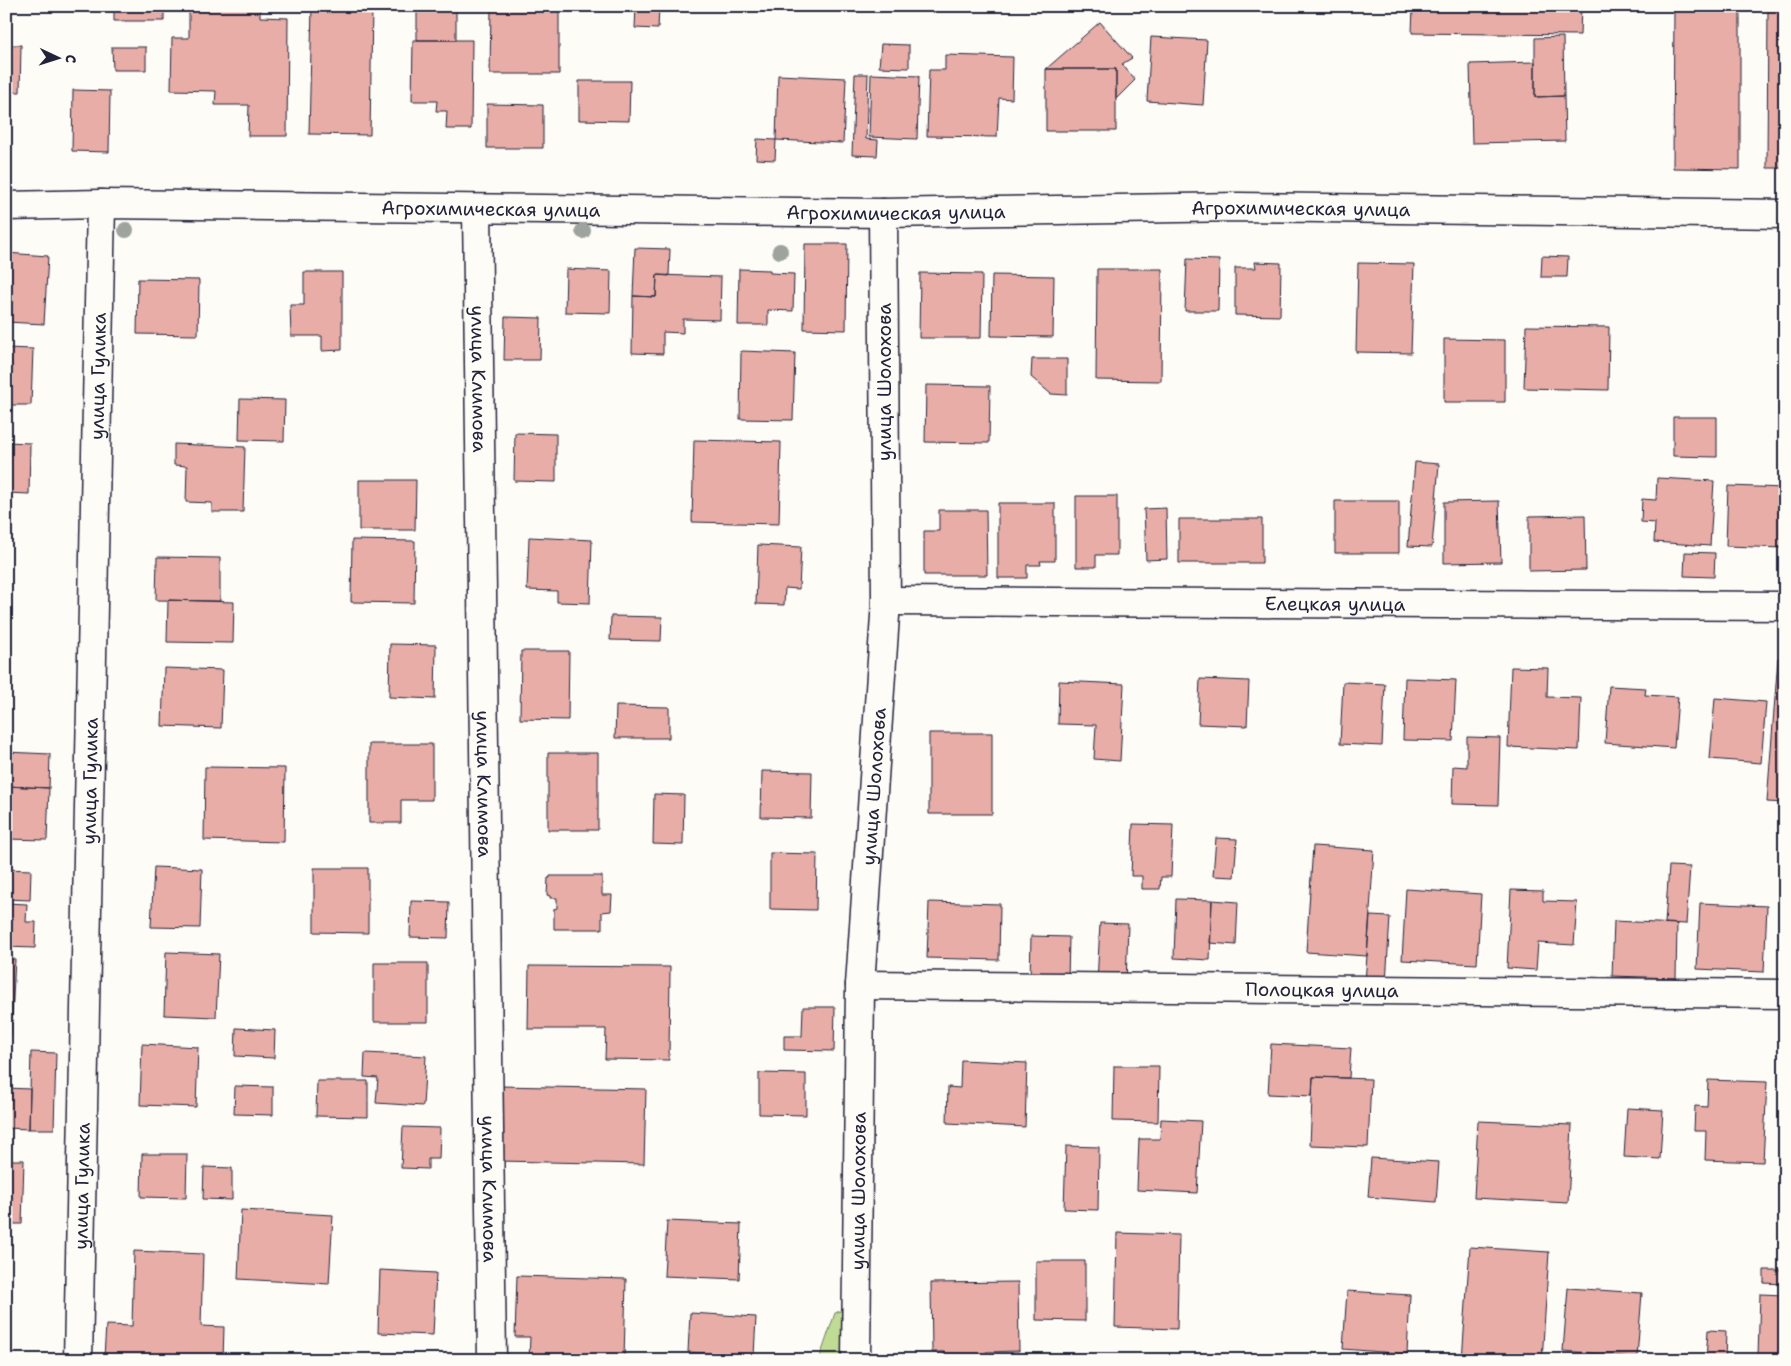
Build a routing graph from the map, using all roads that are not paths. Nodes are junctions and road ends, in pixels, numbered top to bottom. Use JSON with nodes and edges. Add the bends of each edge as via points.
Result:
{"nodes":[{"id":1,"x":101,"y":204,"type":"junction"},
{"id":2,"x":6,"y":206,"type":"edge"},
{"id":3,"x":477,"y":209,"type":"junction"},
{"id":4,"x":882,"y":213,"type":"junction"},
{"id":5,"x":1785,"y":214,"type":"edge"},
{"id":6,"x":886,"y":601,"type":"junction"},
{"id":7,"x":1785,"y":606,"type":"edge"},
{"id":8,"x":860,"y":985,"type":"junction"},
{"id":9,"x":1785,"y":994,"type":"edge"},
{"id":10,"x":78,"y":1360,"type":"edge"},
{"id":11,"x":492,"y":1360,"type":"edge"},
{"id":12,"x":856,"y":1360,"type":"edge"}],
"edges":[{"from":1,"to":2,"type":"street","name":"Агрохимическая улица"},
{"from":1,"to":3,"type":"street","name":"Агрохимическая улица"},
{"from":1,"to":10,"type":"street","name":"улица Гулика"},
{"from":3,"to":4,"type":"street","name":"Агрохимическая улица"},
{"from":3,"to":11,"type":"street","name":"улица Климова"},
{"from":4,"to":5,"type":"street","name":"Агрохимическая улица","via":[[1239,207]]},
{"from":4,"to":6,"type":"street","name":"улица Шолохова"},
{"from":6,"to":7,"type":"street","name":"Елецкая улица"},
{"from":6,"to":8,"type":"street","name":"улица Шолохова"},
{"from":8,"to":9,"type":"street","name":"Полоцкая улица"},
{"from":8,"to":12,"type":"street","name":"улица Шолохова"}]}
